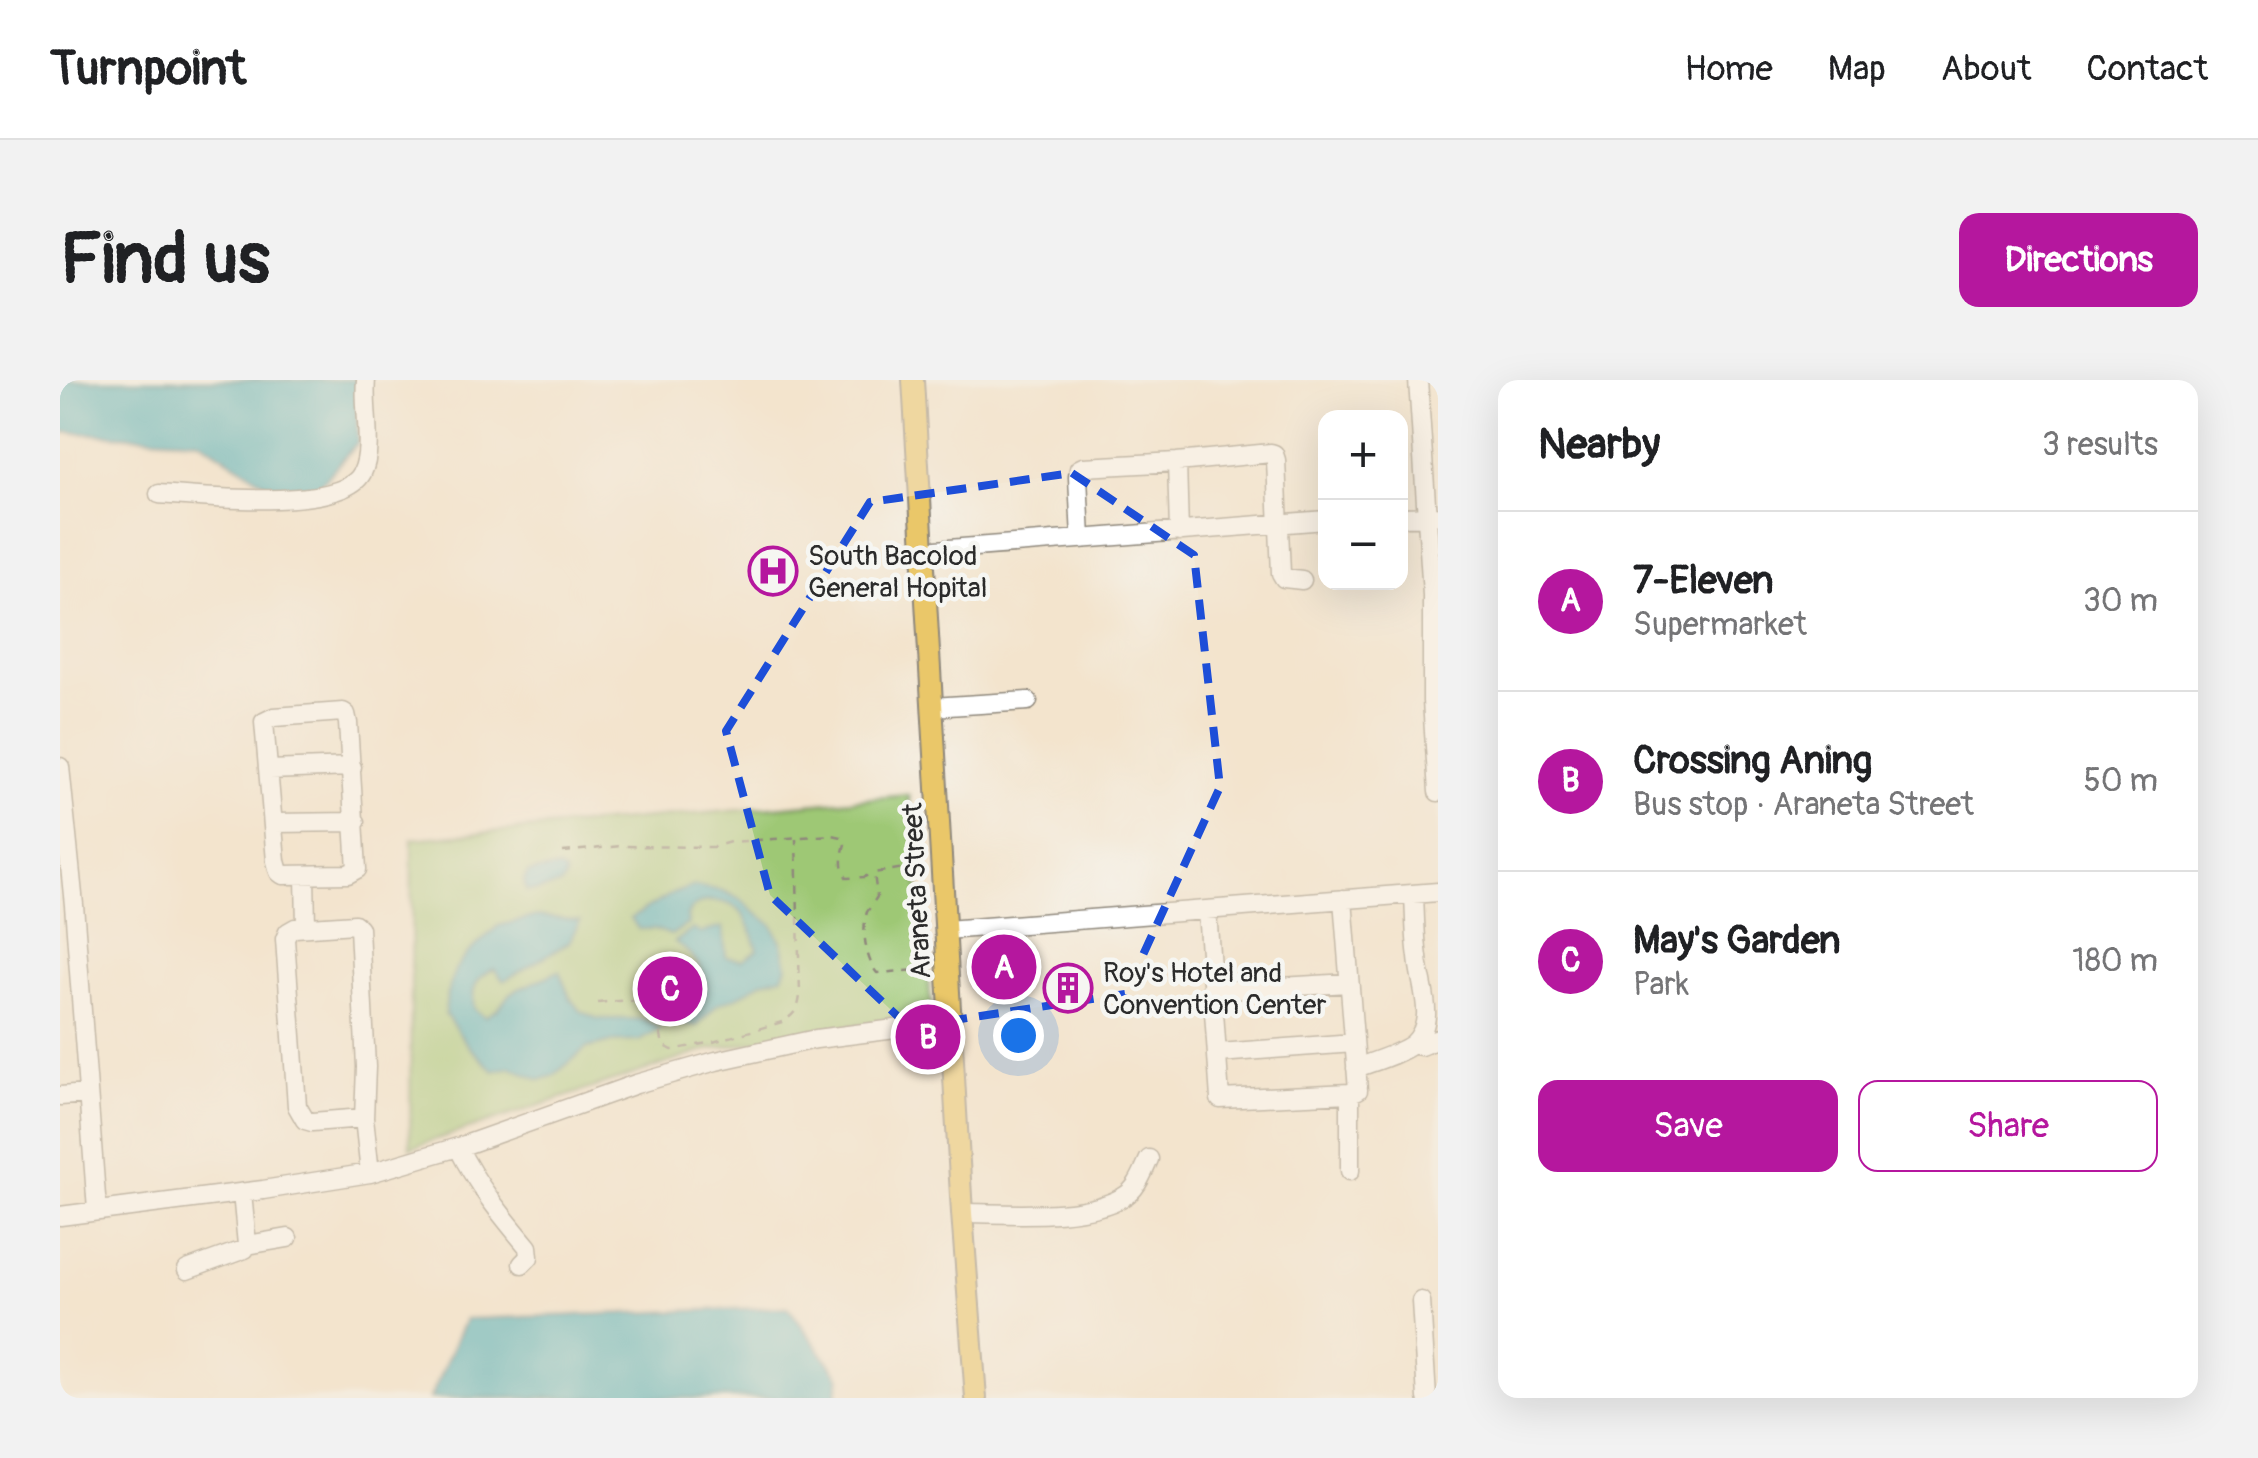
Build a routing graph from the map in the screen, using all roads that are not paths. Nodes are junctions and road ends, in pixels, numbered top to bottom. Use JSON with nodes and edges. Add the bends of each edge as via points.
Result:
{"nodes":[{"id":1,"x":366,"y":380,"type":"edge"},
{"id":2,"x":913,"y":380,"type":"edge"},
{"id":3,"x":1418,"y":380,"type":"edge"},
{"id":4,"x":1430,"y":437,"type":"edge"},
{"id":5,"x":1177,"y":462,"type":"junction"},
{"id":6,"x":159,"y":494,"type":"dead end"},
{"id":7,"x":1432,"y":516,"type":"edge"},
{"id":8,"x":1318,"y":521,"type":"edge"},
{"id":9,"x":1278,"y":524,"type":"junction"},
{"id":10,"x":1180,"y":532,"type":"junction"},
{"id":11,"x":1082,"y":539,"type":"junction"},
{"id":12,"x":922,"y":551,"type":"junction"},
{"id":13,"x":1302,"y":580,"type":"dead end"},
{"id":14,"x":1435,"y":595,"type":"edge"},
{"id":15,"x":1028,"y":701,"type":"dead end"},
{"id":16,"x":1435,"y":701,"type":"edge"},
{"id":17,"x":932,"y":707,"type":"junction"},
{"id":18,"x":352,"y":767,"type":"junction"},
{"id":19,"x":268,"y":770,"type":"junction"},
{"id":20,"x":60,"y":772,"type":"edge"},
{"id":21,"x":1438,"y":792,"type":"edge"},
{"id":22,"x":356,"y":822,"type":"junction"},
{"id":23,"x":274,"y":824,"type":"junction"},
{"id":24,"x":63,"y":842,"type":"edge"},
{"id":25,"x":305,"y":876,"type":"junction"},
{"id":26,"x":1438,"y":892,"type":"edge"},
{"id":27,"x":1414,"y":895,"type":"junction"},
{"id":28,"x":1343,"y":899,"type":"junction"},
{"id":29,"x":67,"y":906,"type":"edge"},
{"id":30,"x":1208,"y":910,"type":"junction"},
{"id":31,"x":306,"y":926,"type":"junction"},
{"id":32,"x":946,"y":930,"type":"junction"},
{"id":33,"x":1349,"y":983,"type":"junction"},
{"id":34,"x":1214,"y":991,"type":"junction"},
{"id":35,"x":951,"y":1022,"type":"junction"},
{"id":36,"x":1438,"y":1039,"type":"edge"},
{"id":37,"x":1354,"y":1043,"type":"junction"},
{"id":38,"x":1413,"y":1044,"type":"junction"},
{"id":39,"x":1219,"y":1054,"type":"junction"},
{"id":40,"x":1356,"y":1068,"type":"junction"},
{"id":41,"x":1350,"y":1093,"type":"junction"},
{"id":42,"x":88,"y":1094,"type":"junction"},
{"id":43,"x":60,"y":1096,"type":"edge"},
{"id":44,"x":364,"y":1118,"type":"junction"},
{"id":45,"x":458,"y":1147,"type":"junction"},
{"id":46,"x":1149,"y":1159,"type":"dead end"},
{"id":47,"x":1350,"y":1172,"type":"dead end"},
{"id":48,"x":370,"y":1173,"type":"junction"},
{"id":49,"x":242,"y":1193,"type":"junction"},
{"id":50,"x":98,"y":1210,"type":"junction"},
{"id":51,"x":962,"y":1213,"type":"junction"},
{"id":52,"x":60,"y":1216,"type":"edge"},
{"id":53,"x":288,"y":1238,"type":"dead end"},
{"id":54,"x":247,"y":1245,"type":"junction"},
{"id":55,"x":522,"y":1264,"type":"dead end"},
{"id":56,"x":187,"y":1270,"type":"dead end"},
{"id":57,"x":1421,"y":1302,"type":"dead end"},
{"id":58,"x":976,"y":1398,"type":"edge"},
{"id":59,"x":1427,"y":1398,"type":"edge"}],
"edges":[{"from":1,"to":6,"type":"street","via":[[367,454],[359,478],[348,485],[264,501]]},
{"from":2,"to":12,"type":"main road","name":"Araneta Street"},
{"from":3,"to":4,"type":"street"},
{"from":4,"to":7,"type":"street"},
{"from":5,"to":9,"type":"street","via":[[1274,454]]},
{"from":5,"to":10,"type":"street"},
{"from":5,"to":11,"type":"street","via":[[1079,469]]},
{"from":7,"to":14,"type":"street"},
{"from":8,"to":9,"type":"street"},
{"from":9,"to":10,"type":"street"},
{"from":9,"to":13,"type":"street","via":[[1281,574]]},
{"from":10,"to":11,"type":"street"},
{"from":11,"to":12,"type":"street"},
{"from":12,"to":17,"type":"main road","name":"Araneta Street"},
{"from":14,"to":16,"type":"street"},
{"from":15,"to":17,"type":"street"},
{"from":16,"to":21,"type":"street"},
{"from":17,"to":32,"type":"main road","name":"Araneta Street"},
{"from":18,"to":19,"type":"street"},
{"from":18,"to":19,"type":"street","via":[[347,717],[337,712],[264,722]]},
{"from":18,"to":22,"type":"street"},
{"from":19,"to":23,"type":"street"},
{"from":20,"to":24,"type":"street"},
{"from":22,"to":23,"type":"street"},
{"from":22,"to":25,"type":"street","via":[[355,871]]},
{"from":23,"to":25,"type":"street","via":[[279,872]]},
{"from":24,"to":29,"type":"street"},
{"from":25,"to":31,"type":"street"},
{"from":26,"to":27,"type":"street"},
{"from":27,"to":28,"type":"street"},
{"from":27,"to":38,"type":"street","via":[[1419,970],[1430,1006],[1427,1027]]},
{"from":28,"to":30,"type":"street"},
{"from":28,"to":33,"type":"street"},
{"from":29,"to":42,"type":"street"},
{"from":30,"to":32,"type":"street"},
{"from":30,"to":34,"type":"street"},
{"from":31,"to":44,"type":"street","via":[[359,928]]},
{"from":31,"to":44,"type":"street","via":[[285,939],[297,1106],[312,1122]]},
{"from":32,"to":35,"type":"main road","name":"Araneta Street"},
{"from":33,"to":34,"type":"street"},
{"from":33,"to":37,"type":"street"},
{"from":34,"to":39,"type":"street"},
{"from":35,"to":45,"type":"street","via":[[816,1039],[716,1061]]},
{"from":35,"to":51,"type":"main road","name":"Araneta Street"},
{"from":36,"to":38,"type":"street"},
{"from":37,"to":39,"type":"street"},
{"from":37,"to":40,"type":"street"},
{"from":38,"to":40,"type":"street"},
{"from":39,"to":41,"type":"street","via":[[1220,1099]]},
{"from":40,"to":41,"type":"street","via":[[1358,1090]]},
{"from":41,"to":47,"type":"street"},
{"from":42,"to":43,"type":"street"},
{"from":42,"to":50,"type":"street"},
{"from":44,"to":48,"type":"street"},
{"from":45,"to":48,"type":"street"},
{"from":45,"to":55,"type":"street","via":[[528,1247]]},
{"from":46,"to":51,"type":"street","via":[[1124,1197],[1077,1211]]},
{"from":48,"to":49,"type":"street"},
{"from":49,"to":50,"type":"street"},
{"from":49,"to":54,"type":"street"},
{"from":50,"to":52,"type":"street"},
{"from":51,"to":58,"type":"main road","name":"Araneta Street"},
{"from":53,"to":54,"type":"street"},
{"from":54,"to":56,"type":"street"},
{"from":57,"to":59,"type":"street"}]}
